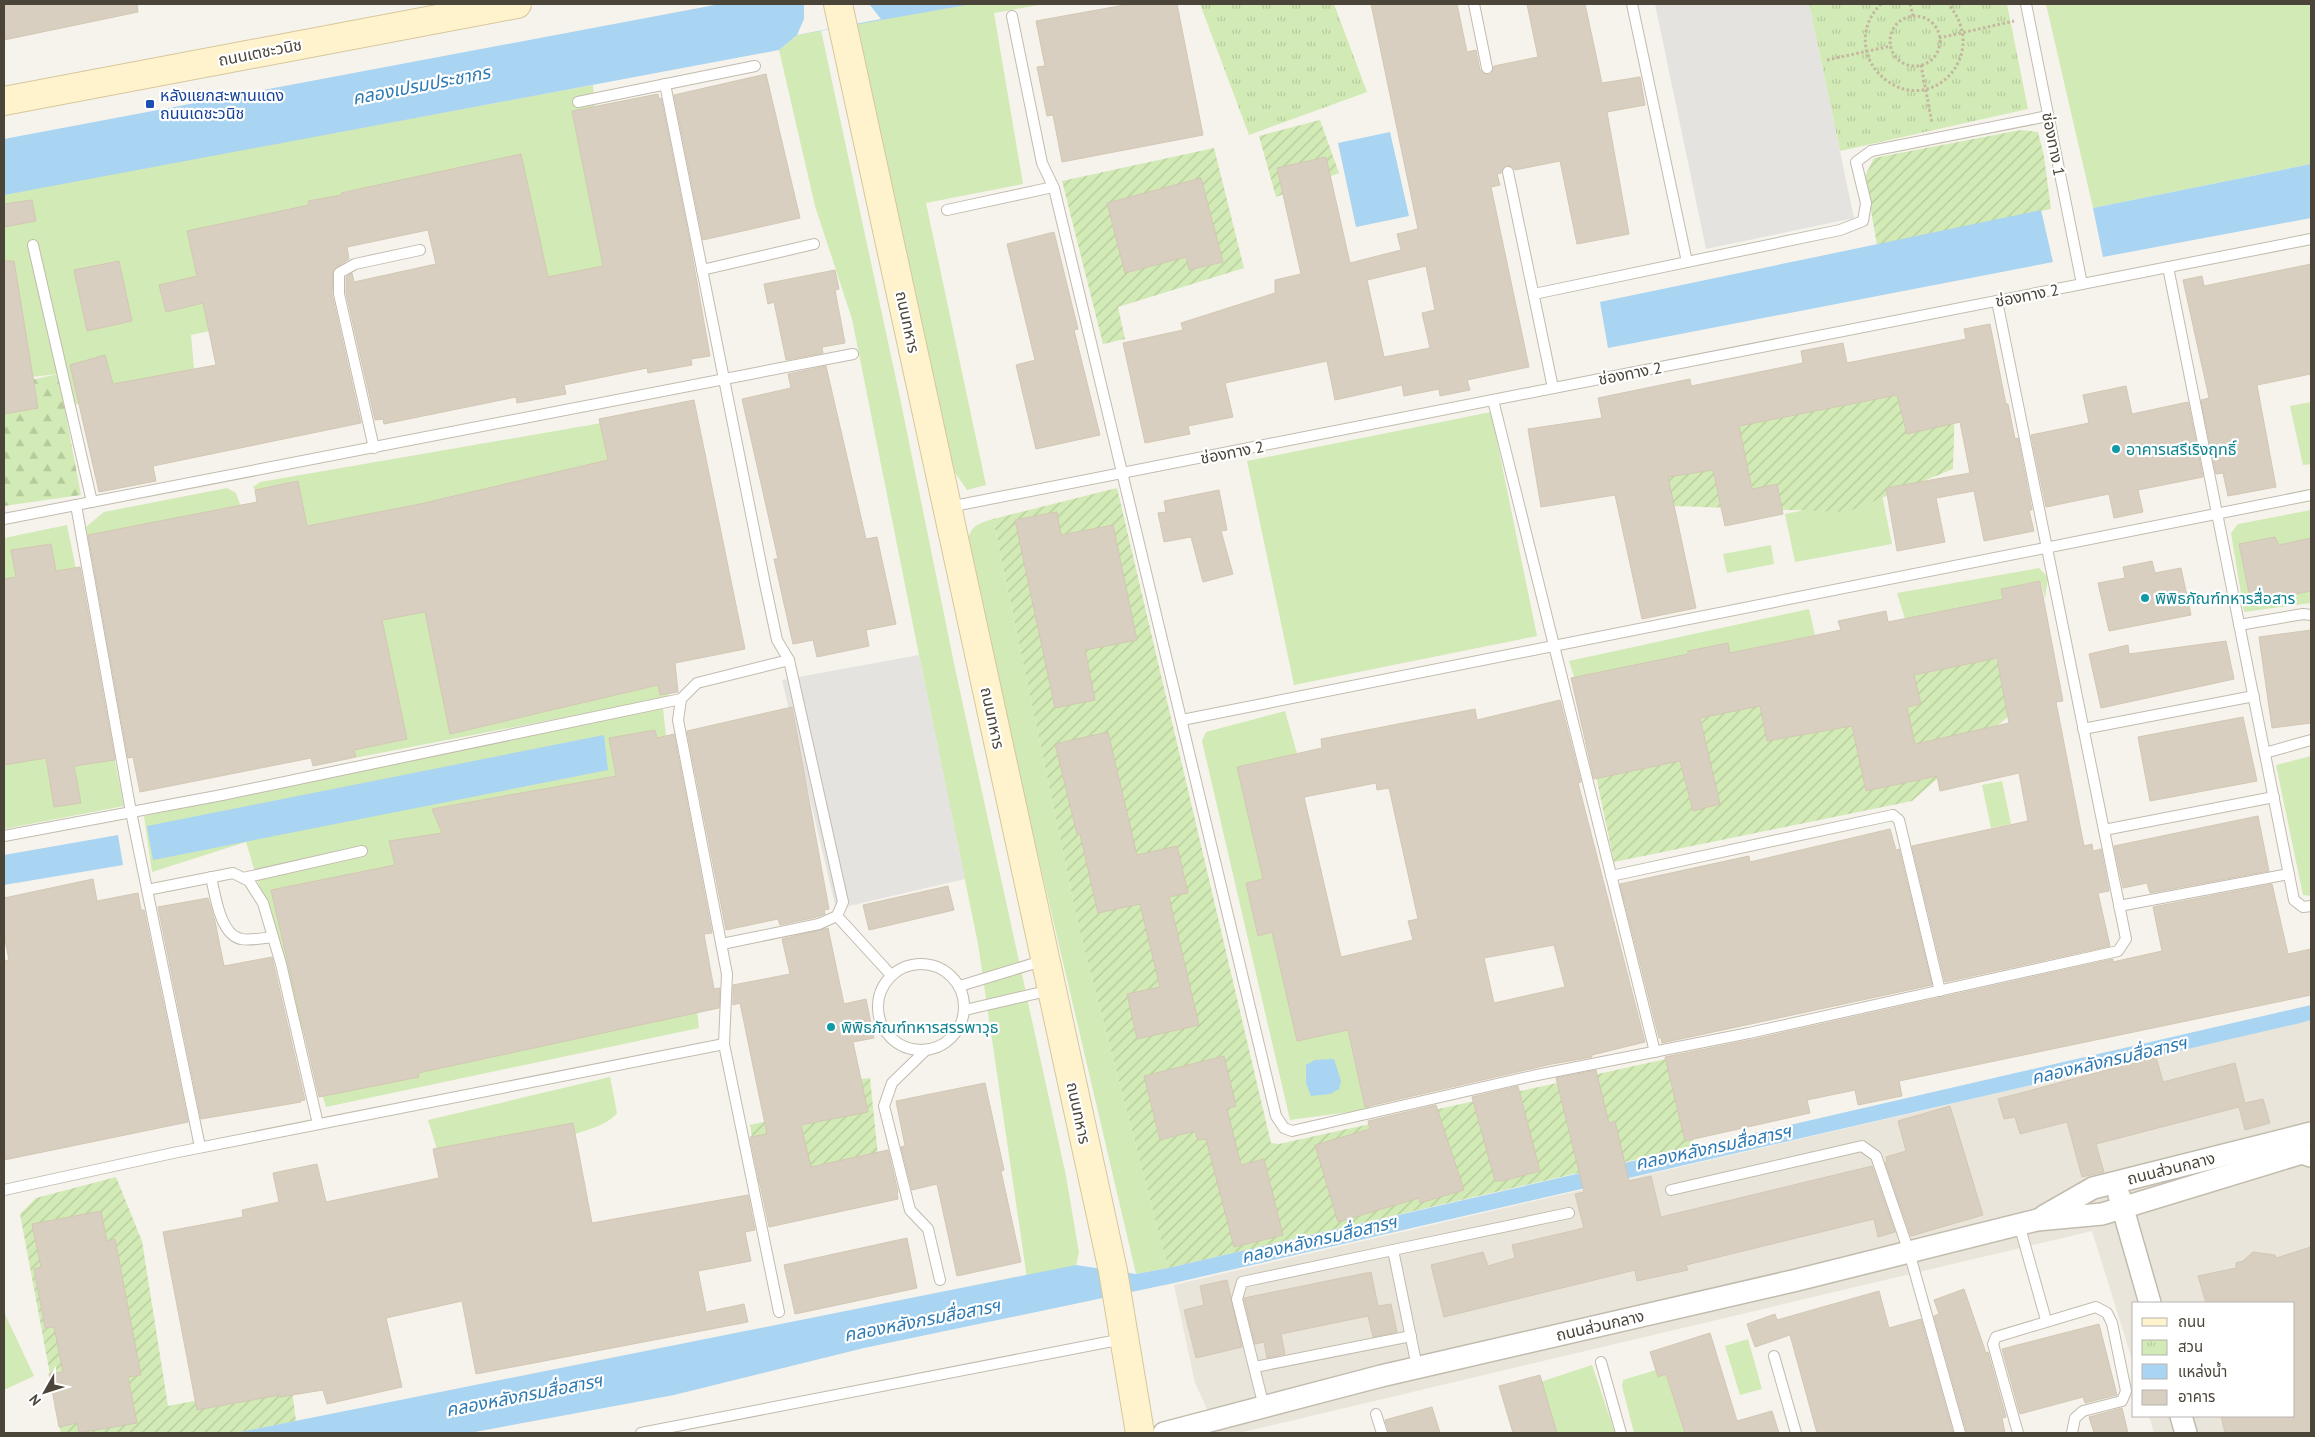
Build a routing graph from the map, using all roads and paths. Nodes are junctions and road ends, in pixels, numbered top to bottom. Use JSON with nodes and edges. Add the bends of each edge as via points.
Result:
{"nodes":[{"id":1,"x":517,"y":4,"type":"edge"},
{"id":2,"x":838,"y":4,"type":"edge"},
{"id":3,"x":1474,"y":4,"type":"edge"},
{"id":4,"x":1632,"y":4,"type":"edge"},
{"id":5,"x":1881,"y":4,"type":"edge"},
{"id":6,"x":1910,"y":4,"type":"edge"},
{"id":7,"x":1948,"y":4,"type":"edge"},
{"id":8,"x":2026,"y":4,"type":"edge"},
{"id":9,"x":1012,"y":16,"type":"dead end"},
{"id":10,"x":1913,"y":16,"type":"junction"},
{"id":11,"x":2029,"y":18,"type":"junction"},
{"id":12,"x":1964,"y":32,"type":"junction"},
{"id":13,"x":1940,"y":38,"type":"junction"},
{"id":14,"x":1890,"y":46,"type":"junction"},
{"id":15,"x":1867,"y":51,"type":"junction"},
{"id":16,"x":1827,"y":60,"type":"dead end"},
{"id":17,"x":1921,"y":65,"type":"junction"},
{"id":18,"x":756,"y":66,"type":"dead end"},
{"id":19,"x":1487,"y":68,"type":"dead end"},
{"id":20,"x":665,"y":84,"type":"junction"},
{"id":21,"x":1926,"y":89,"type":"junction"},
{"id":22,"x":4,"y":101,"type":"edge"},
{"id":23,"x":578,"y":102,"type":"dead end"},
{"id":24,"x":2048,"y":116,"type":"junction"},
{"id":25,"x":1935,"y":138,"type":"junction"},
{"id":26,"x":1508,"y":172,"type":"dead end"},
{"id":27,"x":1053,"y":188,"type":"junction"},
{"id":28,"x":947,"y":210,"type":"dead end"},
{"id":29,"x":2311,"y":239,"type":"edge"},
{"id":30,"x":814,"y":244,"type":"dead end"},
{"id":31,"x":33,"y":245,"type":"dead end"},
{"id":32,"x":420,"y":250,"type":"dead end"},
{"id":33,"x":1687,"y":262,"type":"junction"},
{"id":34,"x":2168,"y":267,"type":"junction"},
{"id":35,"x":702,"y":270,"type":"junction"},
{"id":36,"x":2082,"y":284,"type":"junction"},
{"id":37,"x":1534,"y":294,"type":"junction"},
{"id":38,"x":1997,"y":301,"type":"junction"},
{"id":39,"x":854,"y":354,"type":"dead end"},
{"id":40,"x":724,"y":379,"type":"junction"},
{"id":41,"x":1553,"y":388,"type":"junction"},
{"id":42,"x":1493,"y":400,"type":"junction"},
{"id":43,"x":374,"y":448,"type":"junction"},
{"id":44,"x":1124,"y":473,"type":"junction"},
{"id":45,"x":2311,"y":495,"type":"edge"},
{"id":46,"x":92,"y":502,"type":"junction"},
{"id":47,"x":76,"y":505,"type":"junction"},
{"id":48,"x":948,"y":508,"type":"junction"},
{"id":49,"x":2217,"y":513,"type":"junction"},
{"id":50,"x":4,"y":520,"type":"edge"},
{"id":51,"x":2046,"y":547,"type":"junction"},
{"id":52,"x":2311,"y":615,"type":"edge"},
{"id":53,"x":2239,"y":626,"type":"junction"},
{"id":54,"x":1554,"y":645,"type":"junction"},
{"id":55,"x":789,"y":660,"type":"junction"},
{"id":56,"x":2254,"y":696,"type":"junction"},
{"id":57,"x":681,"y":699,"type":"junction"},
{"id":58,"x":1182,"y":720,"type":"junction"},
{"id":59,"x":2083,"y":729,"type":"junction"},
{"id":60,"x":2311,"y":740,"type":"edge"},
{"id":61,"x":2265,"y":752,"type":"junction"},
{"id":62,"x":2274,"y":797,"type":"junction"},
{"id":63,"x":131,"y":812,"type":"junction"},
{"id":64,"x":2104,"y":830,"type":"junction"},
{"id":65,"x":4,"y":836,"type":"edge"},
{"id":66,"x":362,"y":851,"type":"dead end"},
{"id":67,"x":2289,"y":874,"type":"junction"},
{"id":68,"x":1611,"y":876,"type":"junction"},
{"id":69,"x":211,"y":877,"type":"junction"},
{"id":70,"x":243,"y":878,"type":"junction"},
{"id":71,"x":147,"y":890,"type":"junction"},
{"id":72,"x":2119,"y":906,"type":"junction"},
{"id":73,"x":2311,"y":906,"type":"edge"},
{"id":74,"x":837,"y":916,"type":"junction"},
{"id":75,"x":273,"y":937,"type":"junction"},
{"id":76,"x":722,"y":944,"type":"junction"},
{"id":77,"x":1046,"y":960,"type":"junction"},
{"id":78,"x":892,"y":975,"type":"junction"},
{"id":79,"x":960,"y":986,"type":"junction"},
{"id":80,"x":1052,"y":989,"type":"junction"},
{"id":81,"x":1940,"y":991,"type":"junction"},
{"id":82,"x":965,"y":1010,"type":"junction"},
{"id":83,"x":724,"y":1044,"type":"junction"},
{"id":84,"x":925,"y":1051,"type":"junction"},
{"id":85,"x":1655,"y":1052,"type":"junction"},
{"id":86,"x":318,"y":1124,"type":"junction"},
{"id":87,"x":2311,"y":1133,"type":"edge"},
{"id":88,"x":200,"y":1147,"type":"junction"},
{"id":89,"x":2311,"y":1156,"type":"edge"},
{"id":90,"x":2115,"y":1182,"type":"junction"},
{"id":91,"x":4,"y":1190,"type":"edge"},
{"id":92,"x":1671,"y":1190,"type":"dead end"},
{"id":93,"x":2123,"y":1207,"type":"junction"},
{"id":94,"x":1569,"y":1212,"type":"dead end"},
{"id":95,"x":2028,"y":1222,"type":"junction"},
{"id":96,"x":1393,"y":1250,"type":"junction"},
{"id":97,"x":1909,"y":1252,"type":"junction"},
{"id":98,"x":940,"y":1280,"type":"dead end"},
{"id":99,"x":2150,"y":1302,"type":"edge"},
{"id":100,"x":779,"y":1312,"type":"dead end"},
{"id":101,"x":2046,"y":1320,"type":"junction"},
{"id":102,"x":1123,"y":1328,"type":"junction"},
{"id":103,"x":1411,"y":1336,"type":"junction"},
{"id":104,"x":1774,"y":1356,"type":"dead end"},
{"id":105,"x":1601,"y":1362,"type":"dead end"},
{"id":106,"x":1255,"y":1367,"type":"junction"},
{"id":107,"x":1417,"y":1367,"type":"junction"},
{"id":108,"x":1264,"y":1407,"type":"junction"},
{"id":109,"x":1376,"y":1414,"type":"dead end"},
{"id":110,"x":2181,"y":1417,"type":"edge"},
{"id":111,"x":641,"y":1433,"type":"edge"},
{"id":112,"x":1140,"y":1433,"type":"edge"},
{"id":113,"x":1164,"y":1433,"type":"edge"},
{"id":114,"x":1382,"y":1433,"type":"edge"},
{"id":115,"x":1622,"y":1433,"type":"edge"},
{"id":116,"x":1796,"y":1433,"type":"edge"},
{"id":117,"x":1960,"y":1433,"type":"edge"},
{"id":118,"x":2018,"y":1433,"type":"edge"},
{"id":119,"x":2072,"y":1433,"type":"edge"},
{"id":120,"x":2186,"y":1433,"type":"edge"}],
"edges":[{"from":1,"to":22,"type":"main road","name":"ถนนเตชะวนิช"},
{"from":2,"to":48,"type":"main road","name":"ถนนทหาร"},
{"from":3,"to":19,"type":"lane"},
{"from":4,"to":33,"type":"lane"},
{"from":5,"to":15,"type":"path","via":[[1867,27]]},
{"from":6,"to":10,"type":"path"},
{"from":7,"to":12,"type":"path","via":[[1957,14]]},
{"from":8,"to":11,"type":"lane","name":"ช่องทาง 1"},
{"from":9,"to":27,"type":"lane","via":[[1042,163]]},
{"from":10,"to":13,"type":"path","via":[[1929,20]]},
{"from":10,"to":14,"type":"path","via":[[1897,22]]},
{"from":11,"to":12,"type":"path"},
{"from":11,"to":24,"type":"lane","name":"ช่องทาง 1"},
{"from":12,"to":13,"type":"path"},
{"from":12,"to":21,"type":"path","via":[[1961,60],[1940,83]]},
{"from":13,"to":17,"type":"path","via":[[1934,57]]},
{"from":14,"to":15,"type":"path"},
{"from":14,"to":17,"type":"path","via":[[1905,64]]},
{"from":15,"to":16,"type":"path"},
{"from":15,"to":21,"type":"path","via":[[1879,74],[1892,85],[1909,90]]},
{"from":17,"to":21,"type":"path"},
{"from":18,"to":20,"type":"lane"},
{"from":20,"to":23,"type":"lane"},
{"from":20,"to":35,"type":"lane"},
{"from":21,"to":25,"type":"path"},
{"from":24,"to":25,"type":"lane"},
{"from":24,"to":36,"type":"lane","name":"ช่องทาง 1"},
{"from":25,"to":33,"type":"lane","via":[[1871,150],[1856,162],[1866,203],[1863,221],[1840,230]]},
{"from":26,"to":37,"type":"lane"},
{"from":27,"to":28,"type":"lane"},
{"from":27,"to":44,"type":"lane"},
{"from":29,"to":34,"type":"lane","name":"ช่องทาง 2"},
{"from":30,"to":35,"type":"lane"},
{"from":31,"to":46,"type":"lane"},
{"from":32,"to":43,"type":"lane","via":[[355,264],[339,273],[339,294]]},
{"from":33,"to":37,"type":"lane"},
{"from":34,"to":36,"type":"lane","name":"ช่องทาง 2"},
{"from":34,"to":49,"type":"lane"},
{"from":35,"to":40,"type":"lane"},
{"from":36,"to":38,"type":"lane","name":"ช่องทาง 2"},
{"from":37,"to":41,"type":"lane"},
{"from":38,"to":41,"type":"lane","name":"ช่องทาง 2"},
{"from":38,"to":51,"type":"lane"},
{"from":39,"to":40,"type":"lane"},
{"from":40,"to":43,"type":"lane"},
{"from":40,"to":55,"type":"lane","via":[[777,640]]},
{"from":41,"to":42,"type":"lane","name":"ช่องทาง 2"},
{"from":42,"to":44,"type":"lane","name":"ช่องทาง 2"},
{"from":42,"to":54,"type":"lane"},
{"from":43,"to":46,"type":"lane"},
{"from":44,"to":48,"type":"lane","name":"ช่องทาง 2"},
{"from":44,"to":58,"type":"lane"},
{"from":45,"to":49,"type":"lane"},
{"from":46,"to":47,"type":"lane"},
{"from":47,"to":50,"type":"lane"},
{"from":47,"to":63,"type":"lane"},
{"from":48,"to":77,"type":"main road","name":"ถนนทหาร"},
{"from":49,"to":51,"type":"lane"},
{"from":49,"to":53,"type":"lane"},
{"from":51,"to":54,"type":"lane"},
{"from":51,"to":59,"type":"lane"},
{"from":52,"to":53,"type":"lane"},
{"from":53,"to":56,"type":"lane"},
{"from":54,"to":58,"type":"lane"},
{"from":54,"to":68,"type":"lane"},
{"from":55,"to":57,"type":"lane","via":[[697,683]]},
{"from":55,"to":74,"type":"lane","via":[[843,902]]},
{"from":56,"to":59,"type":"lane"},
{"from":56,"to":61,"type":"lane"},
{"from":57,"to":63,"type":"lane"},
{"from":57,"to":76,"type":"lane","via":[[678,720]]},
{"from":58,"to":85,"type":"lane","via":[[1276,1116],[1284,1128],[1292,1131],[1532,1076]]},
{"from":59,"to":64,"type":"lane"},
{"from":60,"to":61,"type":"lane"},
{"from":61,"to":62,"type":"lane"},
{"from":62,"to":64,"type":"lane"},
{"from":62,"to":67,"type":"lane"},
{"from":63,"to":65,"type":"lane"},
{"from":63,"to":71,"type":"lane"},
{"from":64,"to":72,"type":"lane"},
{"from":66,"to":70,"type":"lane"},
{"from":67,"to":72,"type":"lane"},
{"from":67,"to":73,"type":"lane","via":[[2294,900],[2303,907]]},
{"from":68,"to":81,"type":"lane","via":[[1893,815],[1900,820]]},
{"from":68,"to":85,"type":"lane"},
{"from":69,"to":70,"type":"lane","via":[[232,873]]},
{"from":69,"to":71,"type":"lane"},
{"from":69,"to":75,"type":"lane","via":[[220,916],[229,932],[240,939]]},
{"from":70,"to":75,"type":"lane","via":[[249,881],[263,903]]},
{"from":71,"to":88,"type":"lane"},
{"from":72,"to":81,"type":"lane","via":[[2126,940],[2118,951]]},
{"from":74,"to":76,"type":"lane","via":[[819,924]]},
{"from":74,"to":78,"type":"lane"},
{"from":75,"to":86,"type":"lane"},
{"from":76,"to":83,"type":"lane","via":[[727,974]]},
{"from":77,"to":79,"type":"lane"},
{"from":77,"to":80,"type":"main road","name":"ถนนทหาร"},
{"from":78,"to":79,"type":"lane","via":[[911,964],[925,963],[945,970]]},
{"from":78,"to":84,"type":"lane","via":[[880,992],[880,1020],[886,1033],[897,1043]]},
{"from":79,"to":82,"type":"lane"},
{"from":80,"to":82,"type":"lane"},
{"from":80,"to":102,"type":"main road","name":"ถนนทหาร"},
{"from":81,"to":85,"type":"lane"},
{"from":82,"to":84,"type":"lane","via":[[960,1028],[951,1039]]},
{"from":83,"to":86,"type":"lane"},
{"from":83,"to":100,"type":"lane"},
{"from":84,"to":98,"type":"lane","via":[[892,1083],[884,1106],[910,1210],[928,1229]]},
{"from":86,"to":88,"type":"lane"},
{"from":87,"to":90,"type":"street","name":"ถนนส่วนกลาง"},
{"from":88,"to":91,"type":"lane"},
{"from":89,"to":93,"type":"street","name":"ถนนส่วนกลาง","via":[[2302,1153]]},
{"from":90,"to":93,"type":"street"},
{"from":90,"to":95,"type":"street","name":"ถนนส่วนกลาง","via":[[2093,1188]]},
{"from":92,"to":97,"type":"lane","via":[[1862,1146],[1876,1156]]},
{"from":93,"to":95,"type":"street","name":"ถนนส่วนกลาง","via":[[2102,1214]]},
{"from":93,"to":99,"type":"street"},
{"from":94,"to":96,"type":"lane"},
{"from":95,"to":97,"type":"street","name":"ถนนส่วนกลาง"},
{"from":95,"to":101,"type":"lane"},
{"from":96,"to":103,"type":"lane"},
{"from":96,"to":106,"type":"lane","via":[[1242,1282],[1237,1299]]},
{"from":97,"to":107,"type":"street","name":"ถนนส่วนกลาง"},
{"from":97,"to":117,"type":"lane"},
{"from":101,"to":118,"type":"lane","via":[[1996,1337],[1993,1344]]},
{"from":101,"to":119,"type":"lane","via":[[2096,1307],[2107,1313],[2112,1324],[2126,1391],[2122,1401],[2083,1411],[2074,1418]]},
{"from":102,"to":111,"type":"lane"},
{"from":102,"to":112,"type":"main road","name":"ถนนทหาร"},
{"from":103,"to":106,"type":"lane"},
{"from":103,"to":107,"type":"lane"},
{"from":104,"to":116,"type":"lane"},
{"from":105,"to":115,"type":"lane"},
{"from":106,"to":108,"type":"lane"},
{"from":107,"to":108,"type":"street","name":"ถนนส่วนกลาง"},
{"from":108,"to":113,"type":"street","name":"ถนนส่วนกลาง"},
{"from":109,"to":114,"type":"lane"},
{"from":110,"to":120,"type":"street"}]}
